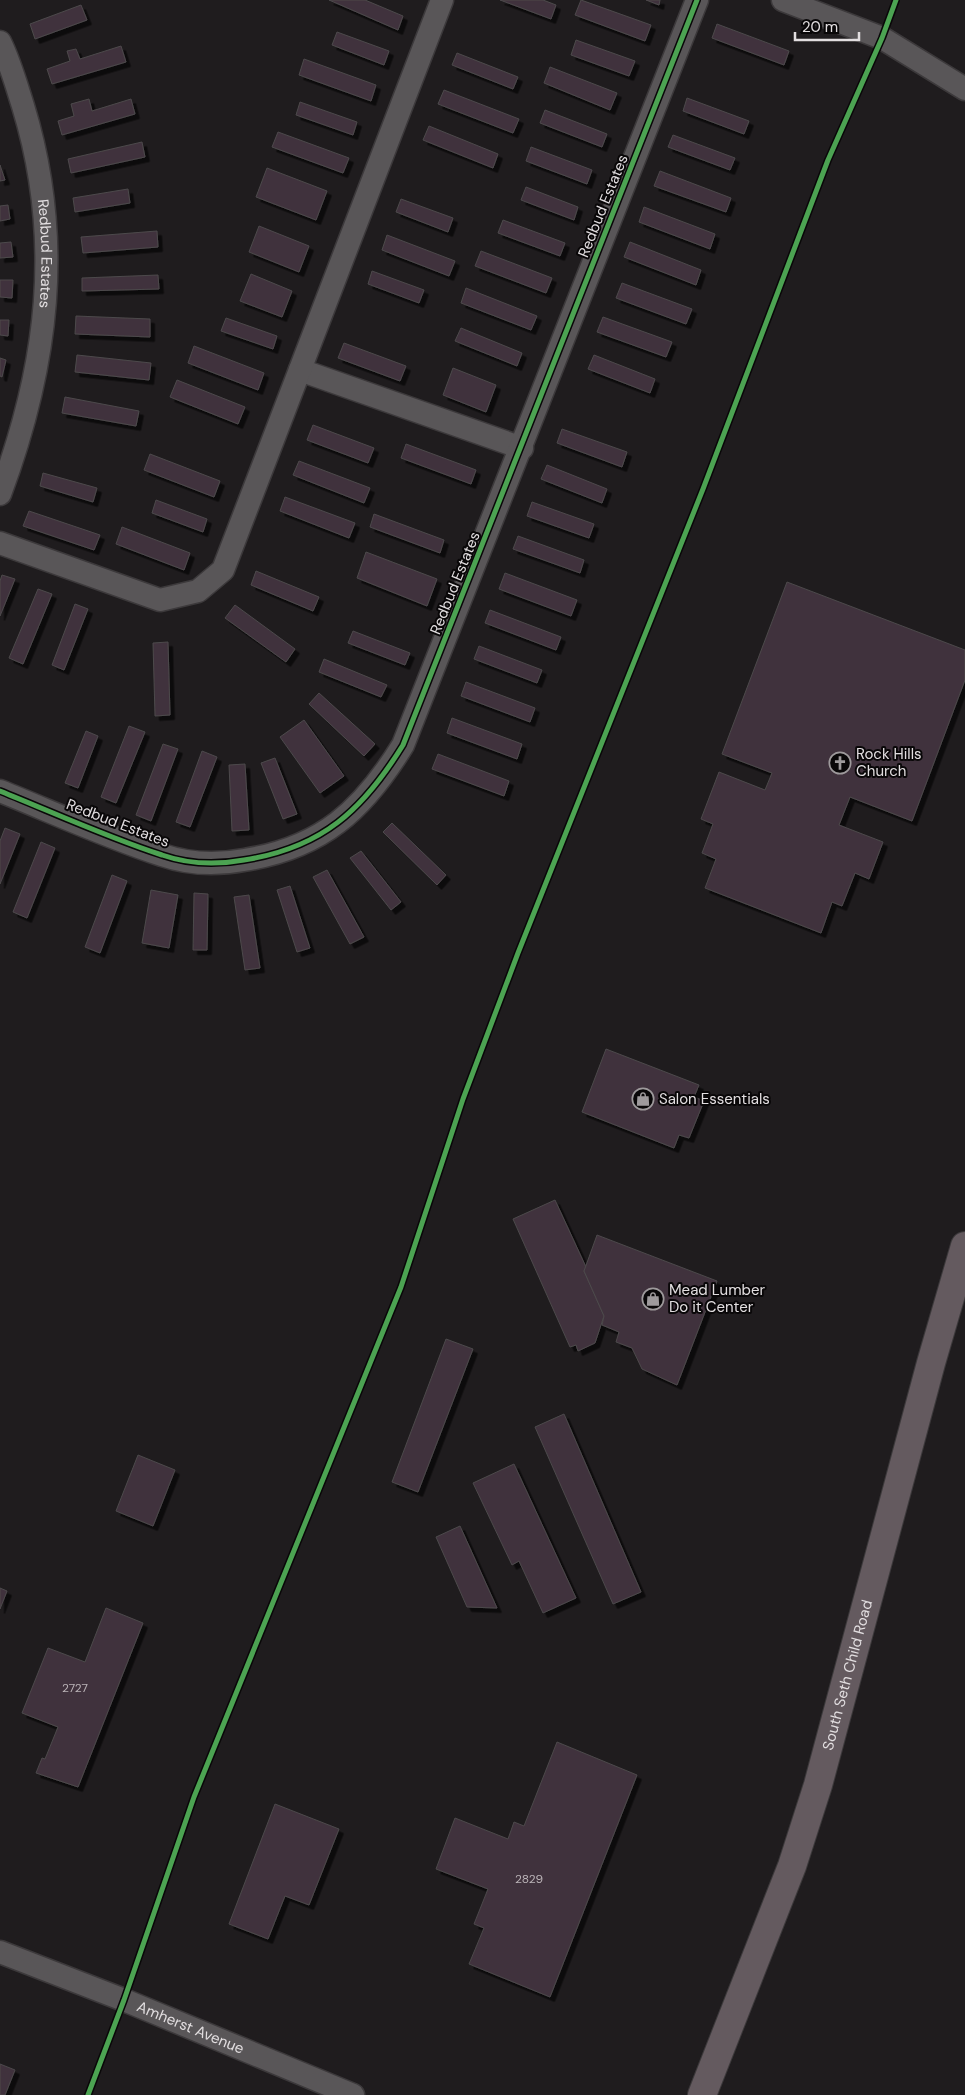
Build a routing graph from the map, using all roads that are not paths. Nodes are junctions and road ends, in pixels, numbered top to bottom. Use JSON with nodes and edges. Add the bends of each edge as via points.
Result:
{"nodes":[{"id":1,"x":442,"y":0,"type":"edge"},
{"id":2,"x":697,"y":0,"type":"edge"},
{"id":3,"x":783,"y":0,"type":"edge"},
{"id":4,"x":0,"y":42,"type":"edge"},
{"id":5,"x":965,"y":89,"type":"edge"},
{"id":6,"x":300,"y":370,"type":"junction"},
{"id":7,"x":522,"y":448,"type":"junction"},
{"id":8,"x":0,"y":494,"type":"edge"},
{"id":9,"x":0,"y":543,"type":"edge"},
{"id":10,"x":0,"y":791,"type":"edge"},
{"id":11,"x":965,"y":1246,"type":"edge"},
{"id":12,"x":0,"y":1952,"type":"edge"},
{"id":13,"x":353,"y":2095,"type":"edge"},
{"id":14,"x":702,"y":2095,"type":"edge"}],
"edges":[{"from":1,"to":6,"type":"street"},
{"from":2,"to":7,"type":"street","name":"Redbud Estates"},
{"from":3,"to":5,"type":"street","via":[[882,38]]},
{"from":4,"to":8,"type":"street","name":"Redbud Estates","via":[[30,129],[42,189],[47,296],[32,394]]},
{"from":6,"to":7,"type":"street"},
{"from":6,"to":9,"type":"street","via":[[223,570],[198,590],[160,600]]},
{"from":7,"to":10,"type":"street","name":"Redbud Estates","via":[[403,745],[370,793],[326,830],[304,844],[274,856],[217,865],[163,856]]},
{"from":11,"to":14,"type":"main road","name":"South Seth Child Road","via":[[818,1786],[792,1866]]},
{"from":12,"to":13,"type":"street","name":"Amherst Avenue"}]}
